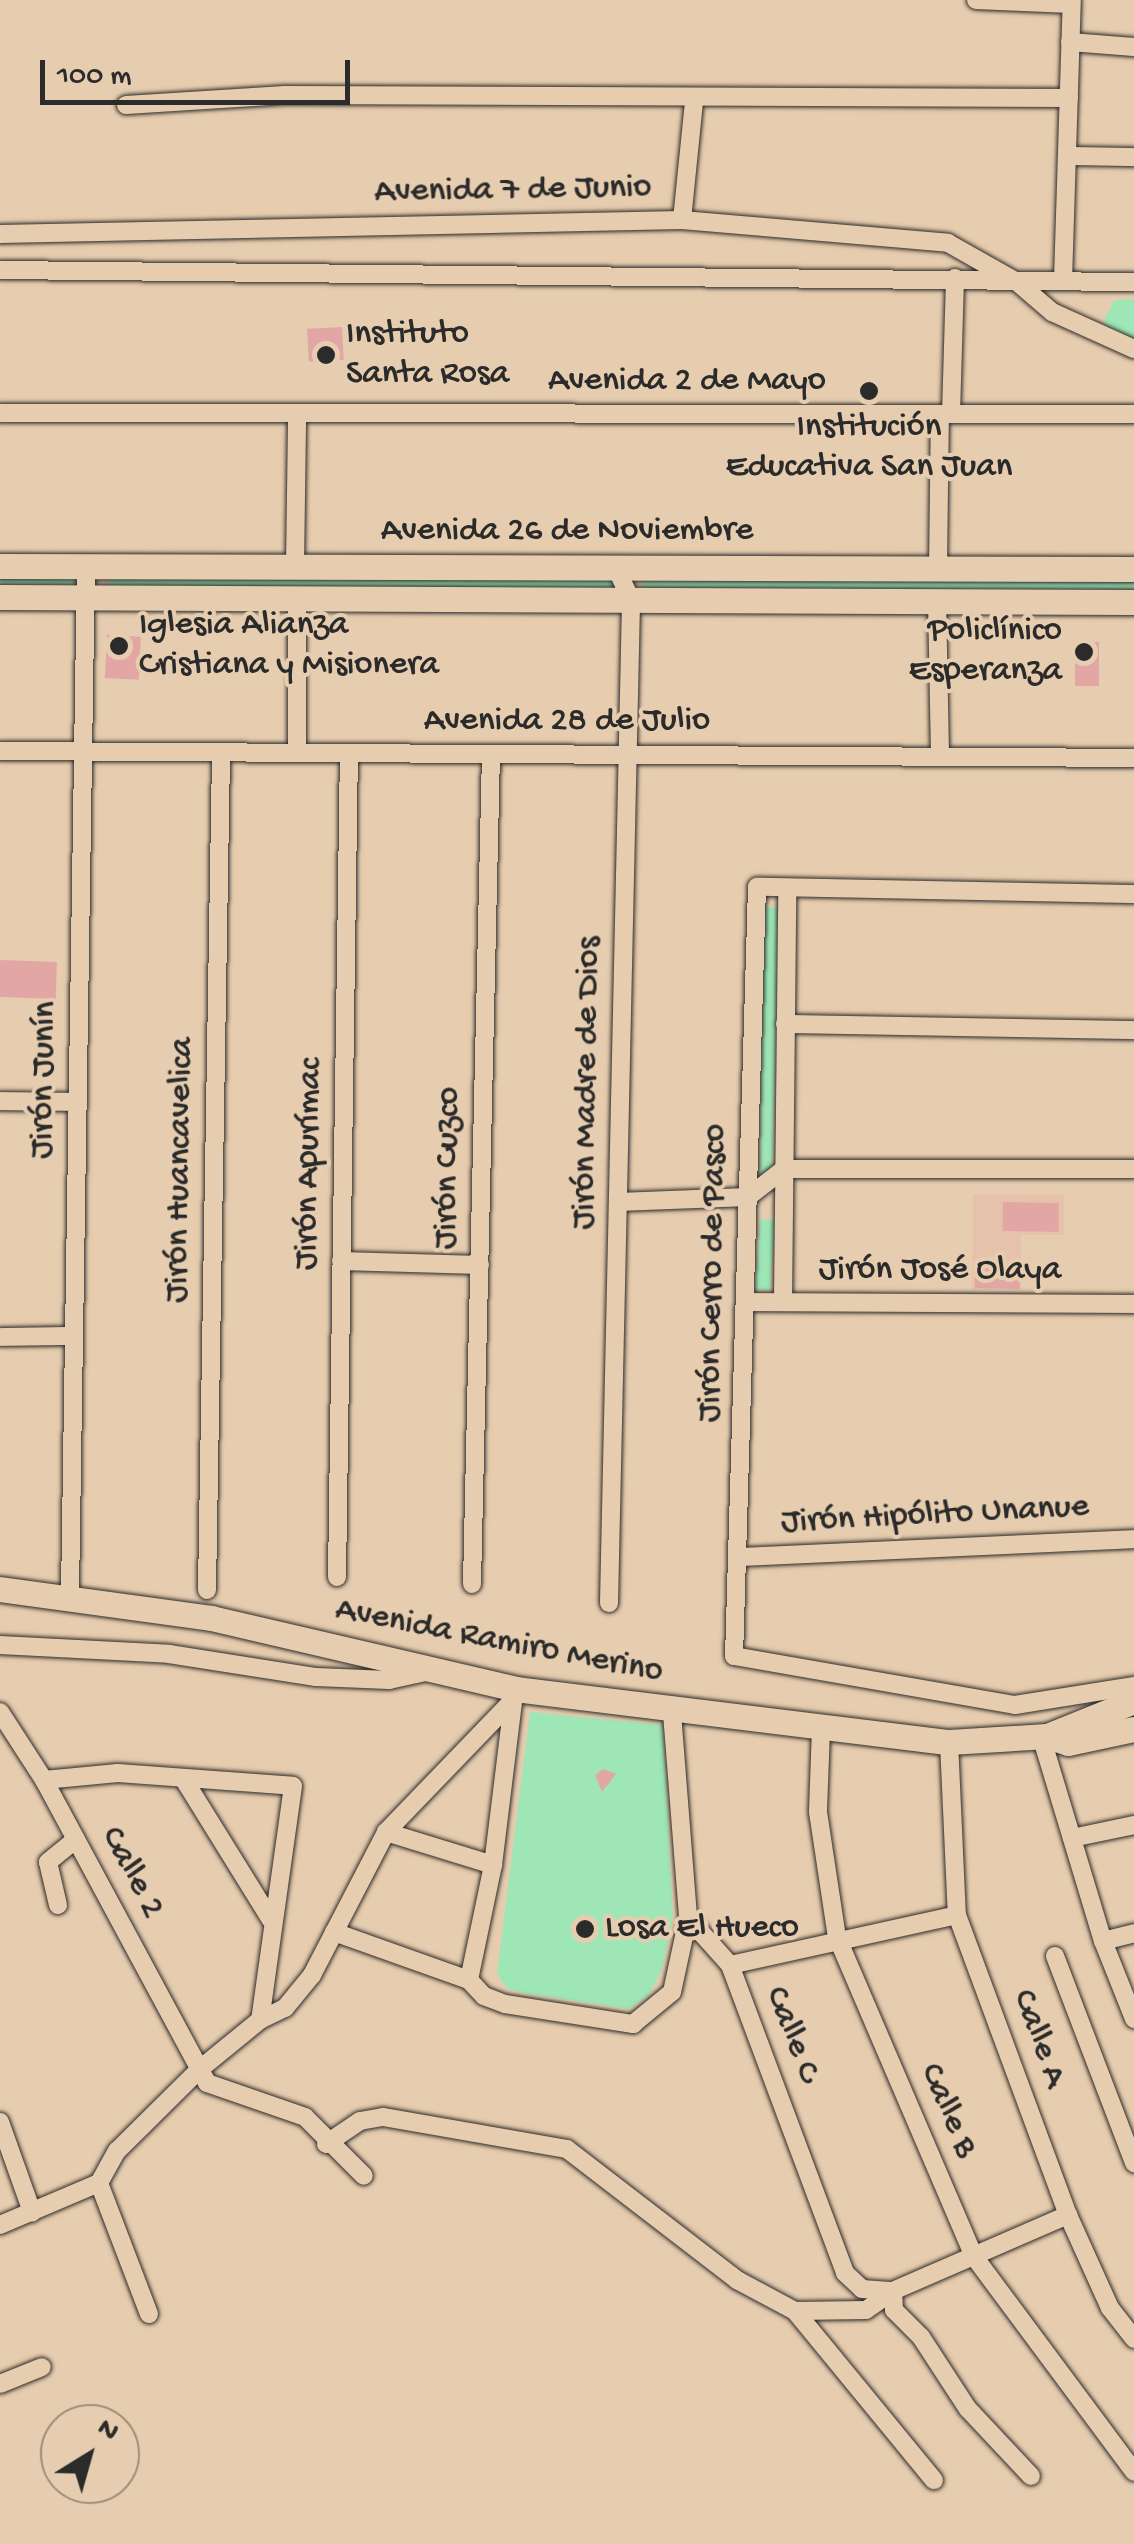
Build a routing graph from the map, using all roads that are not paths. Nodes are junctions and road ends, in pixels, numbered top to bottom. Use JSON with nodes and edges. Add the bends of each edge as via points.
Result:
{"nodes":[{"id":1,"x":976,"y":0,"type":"edge"},
{"id":2,"x":1072,"y":2,"type":"edge"},
{"id":3,"x":1070,"y":42,"type":"junction"},
{"id":4,"x":1134,"y":46,"type":"edge"},
{"id":5,"x":1069,"y":98,"type":"junction"},
{"id":6,"x":694,"y":101,"type":"junction"},
{"id":7,"x":126,"y":105,"type":"dead end"},
{"id":8,"x":1067,"y":156,"type":"junction"},
{"id":9,"x":1134,"y":157,"type":"edge"},
{"id":10,"x":682,"y":220,"type":"junction"},
{"id":11,"x":0,"y":234,"type":"edge"},
{"id":12,"x":0,"y":270,"type":"edge"},
{"id":13,"x":955,"y":278,"type":"junction"},
{"id":14,"x":1063,"y":280,"type":"junction"},
{"id":15,"x":1017,"y":282,"type":"junction"},
{"id":16,"x":1134,"y":282,"type":"edge"},
{"id":17,"x":1134,"y":349,"type":"edge"},
{"id":18,"x":0,"y":413,"type":"edge"},
{"id":19,"x":946,"y":414,"type":"junction"},
{"id":20,"x":1134,"y":414,"type":"edge"},
{"id":21,"x":297,"y":416,"type":"junction"},
{"id":22,"x":0,"y":566,"type":"edge"},
{"id":23,"x":295,"y":566,"type":"junction"},
{"id":24,"x":86,"y":567,"type":"junction"},
{"id":25,"x":616,"y":568,"type":"junction"},
{"id":26,"x":938,"y":569,"type":"junction"},
{"id":27,"x":1134,"y":569,"type":"edge"},
{"id":28,"x":0,"y":597,"type":"edge"},
{"id":29,"x":85,"y":598,"type":"junction"},
{"id":30,"x":937,"y":599,"type":"junction"},
{"id":31,"x":297,"y":600,"type":"junction"},
{"id":32,"x":631,"y":600,"type":"junction"},
{"id":33,"x":1134,"y":602,"type":"edge"},
{"id":34,"x":0,"y":750,"type":"edge"},
{"id":35,"x":82,"y":751,"type":"junction"},
{"id":36,"x":221,"y":752,"type":"junction"},
{"id":37,"x":298,"y":752,"type":"junction"},
{"id":38,"x":350,"y":753,"type":"junction"},
{"id":39,"x":491,"y":754,"type":"junction"},
{"id":40,"x":628,"y":755,"type":"junction"},
{"id":41,"x":940,"y":757,"type":"junction"},
{"id":42,"x":1134,"y":758,"type":"edge"},
{"id":43,"x":787,"y":888,"type":"junction"},
{"id":44,"x":1134,"y":894,"type":"edge"},
{"id":45,"x":785,"y":1024,"type":"junction"},
{"id":46,"x":1134,"y":1030,"type":"edge"},
{"id":47,"x":0,"y":1101,"type":"edge"},
{"id":48,"x":77,"y":1102,"type":"junction"},
{"id":49,"x":784,"y":1169,"type":"junction"},
{"id":50,"x":1134,"y":1169,"type":"edge"},
{"id":51,"x":748,"y":1196,"type":"junction"},
{"id":52,"x":618,"y":1202,"type":"junction"},
{"id":53,"x":342,"y":1261,"type":"junction"},
{"id":54,"x":480,"y":1265,"type":"junction"},
{"id":55,"x":746,"y":1302,"type":"junction"},
{"id":56,"x":783,"y":1302,"type":"junction"},
{"id":57,"x":1134,"y":1304,"type":"edge"},
{"id":58,"x":73,"y":1336,"type":"junction"},
{"id":59,"x":0,"y":1337,"type":"edge"},
{"id":60,"x":1134,"y":1540,"type":"edge"},
{"id":61,"x":739,"y":1557,"type":"junction"},
{"id":62,"x":337,"y":1576,"type":"dead end"},
{"id":63,"x":472,"y":1584,"type":"dead end"},
{"id":64,"x":0,"y":1590,"type":"edge"},
{"id":65,"x":207,"y":1590,"type":"dead end"},
{"id":66,"x":70,"y":1594,"type":"junction"},
{"id":67,"x":609,"y":1603,"type":"dead end"},
{"id":68,"x":0,"y":1645,"type":"edge"},
{"id":69,"x":430,"y":1670,"type":"junction"},
{"id":70,"x":1134,"y":1686,"type":"edge"},
{"id":71,"x":514,"y":1694,"type":"junction"},
{"id":72,"x":1134,"y":1701,"type":"edge"},
{"id":73,"x":0,"y":1712,"type":"edge"},
{"id":74,"x":672,"y":1712,"type":"junction"},
{"id":75,"x":1134,"y":1728,"type":"edge"},
{"id":76,"x":821,"y":1729,"type":"junction"},
{"id":77,"x":1044,"y":1736,"type":"junction"},
{"id":78,"x":948,"y":1742,"type":"junction"},
{"id":79,"x":183,"y":1778,"type":"junction"},
{"id":80,"x":44,"y":1780,"type":"junction"},
{"id":81,"x":1134,"y":1825,"type":"edge"},
{"id":82,"x":386,"y":1832,"type":"junction"},
{"id":83,"x":76,"y":1838,"type":"junction"},
{"id":84,"x":1072,"y":1838,"type":"junction"},
{"id":85,"x":493,"y":1865,"type":"junction"},
{"id":86,"x":58,"y":1905,"type":"dead end"},
{"id":87,"x":958,"y":1915,"type":"junction"},
{"id":88,"x":688,"y":1918,"type":"junction"},
{"id":89,"x":271,"y":1920,"type":"junction"},
{"id":90,"x":334,"y":1932,"type":"junction"},
{"id":91,"x":1134,"y":1933,"type":"edge"},
{"id":92,"x":837,"y":1938,"type":"junction"},
{"id":93,"x":1102,"y":1940,"type":"junction"},
{"id":94,"x":1055,"y":1956,"type":"dead end"},
{"id":95,"x":730,"y":1965,"type":"junction"},
{"id":96,"x":469,"y":1980,"type":"junction"},
{"id":97,"x":1134,"y":2019,"type":"edge"},
{"id":98,"x":260,"y":2020,"type":"junction"},
{"id":99,"x":200,"y":2069,"type":"junction"},
{"id":100,"x":0,"y":2122,"type":"edge"},
{"id":101,"x":326,"y":2144,"type":"junction"},
{"id":102,"x":1134,"y":2163,"type":"edge"},
{"id":103,"x":364,"y":2176,"type":"dead end"},
{"id":104,"x":99,"y":2183,"type":"junction"},
{"id":105,"x":32,"y":2212,"type":"junction"},
{"id":106,"x":1068,"y":2215,"type":"junction"},
{"id":107,"x":0,"y":2225,"type":"edge"},
{"id":108,"x":973,"y":2256,"type":"junction"},
{"id":109,"x":893,"y":2291,"type":"junction"},
{"id":110,"x":795,"y":2311,"type":"junction"},
{"id":111,"x":149,"y":2314,"type":"dead end"},
{"id":112,"x":1134,"y":2339,"type":"edge"},
{"id":113,"x":42,"y":2367,"type":"dead end"},
{"id":114,"x":0,"y":2384,"type":"edge"},
{"id":115,"x":1128,"y":2456,"type":"edge"},
{"id":116,"x":1134,"y":2472,"type":"edge"},
{"id":117,"x":1031,"y":2476,"type":"dead end"},
{"id":118,"x":934,"y":2480,"type":"dead end"}],
"edges":[{"from":1,"to":2,"type":"street"},
{"from":2,"to":3,"type":"street"},
{"from":3,"to":4,"type":"street"},
{"from":3,"to":5,"type":"street"},
{"from":5,"to":6,"type":"street"},
{"from":5,"to":8,"type":"street"},
{"from":6,"to":7,"type":"street","via":[[284,95]]},
{"from":6,"to":10,"type":"street"},
{"from":8,"to":9,"type":"street"},
{"from":8,"to":14,"type":"street"},
{"from":10,"to":11,"type":"street","name":"Avenida 7 de Junio"},
{"from":10,"to":15,"type":"street","name":"Avenida 7 de Junio","via":[[948,243]]},
{"from":12,"to":13,"type":"street"},
{"from":13,"to":15,"type":"street"},
{"from":13,"to":19,"type":"street"},
{"from":14,"to":15,"type":"street"},
{"from":14,"to":16,"type":"street"},
{"from":15,"to":17,"type":"street","name":"Avenida 7 de Junio","via":[[1052,312]]},
{"from":18,"to":21,"type":"street","name":"Avenida 2 de Mayo"},
{"from":19,"to":20,"type":"street","name":"Avenida 2 de Mayo"},
{"from":19,"to":21,"type":"street","name":"Avenida 2 de Mayo"},
{"from":19,"to":26,"type":"street"},
{"from":21,"to":23,"type":"street"},
{"from":22,"to":24,"type":"main road","name":"Avenida 26 de Noviembre"},
{"from":23,"to":24,"type":"main road","name":"Avenida 26 de Noviembre"},
{"from":23,"to":25,"type":"main road","name":"Avenida 26 de Noviembre"},
{"from":24,"to":29,"type":"street","name":"Jirón Junín"},
{"from":25,"to":26,"type":"main road","name":"Avenida 26 de Noviembre"},
{"from":25,"to":32,"type":"street","name":"Jirón Madre de Dios"},
{"from":26,"to":27,"type":"main road","name":"Avenida 26 de Noviembre"},
{"from":28,"to":29,"type":"main road","name":"Avenida 26 de Noviembre"},
{"from":29,"to":31,"type":"main road","name":"Avenida 26 de Noviembre"},
{"from":29,"to":35,"type":"street","name":"Jirón Junín"},
{"from":30,"to":32,"type":"main road","name":"Avenida 26 de Noviembre"},
{"from":30,"to":33,"type":"main road","name":"Avenida 26 de Noviembre"},
{"from":30,"to":41,"type":"street"},
{"from":31,"to":32,"type":"main road","name":"Avenida 26 de Noviembre"},
{"from":31,"to":37,"type":"street"},
{"from":32,"to":40,"type":"street","name":"Jirón Madre de Dios"},
{"from":34,"to":35,"type":"street","name":"Avenida 28 de Julio"},
{"from":35,"to":36,"type":"street","name":"Avenida 28 de Julio"},
{"from":35,"to":48,"type":"street","name":"Jirón Junín"},
{"from":36,"to":37,"type":"street","name":"Avenida 28 de Julio"},
{"from":36,"to":65,"type":"street","name":"Jirón Huancavelica"},
{"from":37,"to":38,"type":"street","name":"Avenida 28 de Julio"},
{"from":38,"to":39,"type":"street","name":"Avenida 28 de Julio"},
{"from":38,"to":53,"type":"street","name":"Jirón Apurímac"},
{"from":39,"to":40,"type":"street","name":"Avenida 28 de Julio"},
{"from":39,"to":54,"type":"street","name":"Jirón Cuzco"},
{"from":40,"to":41,"type":"street","name":"Avenida 28 de Julio"},
{"from":40,"to":52,"type":"street","name":"Jirón Madre de Dios"},
{"from":41,"to":42,"type":"street","name":"Avenida 28 de Julio"},
{"from":43,"to":44,"type":"street"},
{"from":43,"to":45,"type":"street","name":"Jirón Cerro de Pasco"},
{"from":43,"to":51,"type":"street","name":"Jirón Cerro de Pasco","via":[[757,888]]},
{"from":45,"to":46,"type":"street"},
{"from":45,"to":49,"type":"street","name":"Jirón Cerro de Pasco"},
{"from":47,"to":48,"type":"street"},
{"from":48,"to":58,"type":"street","name":"Jirón Junín"},
{"from":49,"to":50,"type":"street"},
{"from":49,"to":51,"type":"street"},
{"from":49,"to":56,"type":"street","name":"Jirón Cerro de Pasco"},
{"from":51,"to":52,"type":"street"},
{"from":51,"to":55,"type":"street","name":"Jirón Cerro de Pasco"},
{"from":52,"to":67,"type":"street","name":"Jirón Madre de Dios"},
{"from":53,"to":54,"type":"street"},
{"from":53,"to":62,"type":"street","name":"Jirón Apurímac"},
{"from":54,"to":63,"type":"street","name":"Jirón Cuzco"},
{"from":55,"to":56,"type":"street","name":"Jirón José Olaya"},
{"from":55,"to":61,"type":"street","name":"Jirón Cerro de Pasco"},
{"from":56,"to":57,"type":"street","name":"Jirón José Olaya"},
{"from":58,"to":59,"type":"street"},
{"from":58,"to":66,"type":"street","name":"Jirón Junín"},
{"from":60,"to":61,"type":"street","name":"Jirón Hipólito Unanue"},
{"from":61,"to":70,"type":"street","name":"Jirón Cerro de Pasco","via":[[736,1658],[1014,1705]]},
{"from":64,"to":66,"type":"main road","name":"Avenida Ramiro Merino"},
{"from":66,"to":69,"type":"main road","name":"Avenida Ramiro Merino","via":[[211,1618]]},
{"from":68,"to":69,"type":"street","via":[[169,1654],[316,1676],[389,1680]]},
{"from":69,"to":71,"type":"main road","name":"Avenida Ramiro Merino"},
{"from":71,"to":74,"type":"main road","name":"Avenida Ramiro Merino"},
{"from":71,"to":82,"type":"street"},
{"from":71,"to":85,"type":"street"},
{"from":72,"to":77,"type":"main road","name":"Avenida Ramiro Merino"},
{"from":73,"to":80,"type":"street","name":"Calle 2"},
{"from":74,"to":76,"type":"main road","name":"Avenida Ramiro Merino"},
{"from":74,"to":88,"type":"street"},
{"from":75,"to":77,"type":"main road","name":"Avenida Ramiro Merino","via":[[1068,1743]]},
{"from":76,"to":78,"type":"main road","name":"Avenida Ramiro Merino"},
{"from":76,"to":92,"type":"street","name":"Calle B","via":[[818,1812]]},
{"from":77,"to":78,"type":"main road","name":"Avenida Ramiro Merino"},
{"from":77,"to":84,"type":"street"},
{"from":78,"to":87,"type":"street","name":"Calle A"},
{"from":79,"to":80,"type":"street","via":[[118,1773]]},
{"from":79,"to":89,"type":"street"},
{"from":79,"to":89,"type":"street","via":[[293,1786]]},
{"from":80,"to":83,"type":"street","name":"Calle 2"},
{"from":81,"to":84,"type":"street"},
{"from":82,"to":85,"type":"street"},
{"from":82,"to":90,"type":"street"},
{"from":83,"to":86,"type":"street","via":[[48,1862]]},
{"from":83,"to":99,"type":"street","name":"Calle 2"},
{"from":84,"to":93,"type":"street"},
{"from":85,"to":96,"type":"street"},
{"from":87,"to":92,"type":"street"},
{"from":87,"to":106,"type":"street","name":"Calle A"},
{"from":88,"to":95,"type":"street","name":"Calle C"},
{"from":88,"to":96,"type":"street","via":[[672,1992],[632,2024],[505,2004]]},
{"from":89,"to":98,"type":"street"},
{"from":90,"to":96,"type":"street"},
{"from":90,"to":98,"type":"street","via":[[285,2008]]},
{"from":91,"to":93,"type":"street"},
{"from":92,"to":95,"type":"street"},
{"from":92,"to":108,"type":"street","name":"Calle B"},
{"from":93,"to":97,"type":"street"},
{"from":94,"to":102,"type":"street"},
{"from":95,"to":109,"type":"street","name":"Calle C","via":[[846,2273],[862,2289]]},
{"from":98,"to":99,"type":"street"},
{"from":99,"to":101,"type":"street","via":[[220,2093],[305,2117]]},
{"from":99,"to":104,"type":"street","via":[[117,2151]]},
{"from":100,"to":105,"type":"street"},
{"from":101,"to":103,"type":"street"},
{"from":101,"to":110,"type":"street","via":[[360,2121],[384,2117],[567,2149],[737,2280]]},
{"from":104,"to":105,"type":"street"},
{"from":104,"to":111,"type":"street"},
{"from":105,"to":107,"type":"street"},
{"from":106,"to":108,"type":"street"},
{"from":106,"to":112,"type":"street","name":"Calle A","via":[[1110,2308]]},
{"from":108,"to":109,"type":"street"},
{"from":108,"to":115,"type":"street","name":"Calle B"},
{"from":109,"to":110,"type":"street","via":[[866,2310]]},
{"from":109,"to":117,"type":"street","via":[[894,2310],[921,2337],[968,2409]]},
{"from":110,"to":118,"type":"street"},
{"from":113,"to":114,"type":"street"},
{"from":115,"to":116,"type":"street","name":"Calle B"}]}
